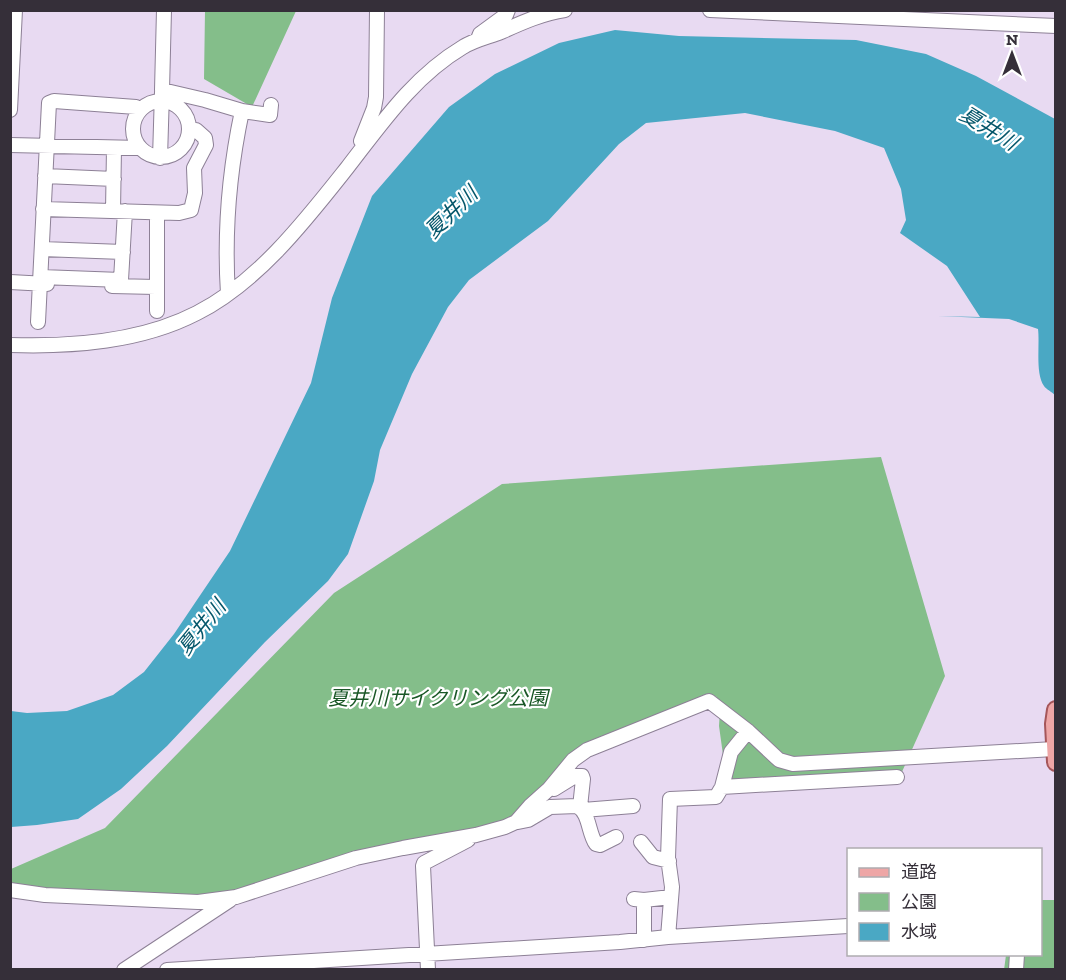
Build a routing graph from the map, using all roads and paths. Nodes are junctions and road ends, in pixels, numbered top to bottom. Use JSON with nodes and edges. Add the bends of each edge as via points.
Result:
{"nodes":[{"id":1,"x":15,"y":10,"type":"edge"},
{"id":2,"x":165,"y":10,"type":"edge"},
{"id":3,"x":377,"y":10,"type":"edge"},
{"id":4,"x":508,"y":10,"type":"edge"},
{"id":5,"x":566,"y":10,"type":"edge"},
{"id":6,"x":710,"y":10,"type":"edge"},
{"id":7,"x":1056,"y":26,"type":"edge"},
{"id":8,"x":477,"y":41,"type":"junction"},
{"id":9,"x":12,"y":62,"type":"edge"},
{"id":10,"x":161,"y":96,"type":"junction"},
{"id":11,"x":271,"y":105,"type":"dead end"},
{"id":12,"x":10,"y":110,"type":"edge"},
{"id":13,"x":140,"y":110,"type":"junction"},
{"id":14,"x":242,"y":111,"type":"junction"},
{"id":15,"x":189,"y":130,"type":"junction"},
{"id":16,"x":10,"y":146,"type":"edge"},
{"id":17,"x":46,"y":147,"type":"junction"},
{"id":18,"x":114,"y":148,"type":"junction"},
{"id":19,"x":140,"y":148,"type":"junction"},
{"id":20,"x":361,"y":149,"type":"junction"},
{"id":21,"x":159,"y":158,"type":"junction"},
{"id":22,"x":45,"y":176,"type":"junction"},
{"id":23,"x":114,"y":179,"type":"junction"},
{"id":24,"x":43,"y":209,"type":"junction"},
{"id":25,"x":119,"y":211,"type":"junction"},
{"id":26,"x":157,"y":213,"type":"junction"},
{"id":27,"x":42,"y":249,"type":"junction"},
{"id":28,"x":123,"y":252,"type":"junction"},
{"id":29,"x":40,"y":280,"type":"junction"},
{"id":30,"x":10,"y":282,"type":"edge"},
{"id":31,"x":156,"y":287,"type":"junction"},
{"id":32,"x":228,"y":294,"type":"junction"},
{"id":33,"x":157,"y":311,"type":"dead end"},
{"id":34,"x":38,"y":322,"type":"dead end"},
{"id":35,"x":10,"y":345,"type":"edge"},
{"id":36,"x":1056,"y":710,"type":"edge"},
{"id":37,"x":748,"y":731,"type":"junction"},
{"id":38,"x":1055,"y":755,"type":"edge"},
{"id":39,"x":897,"y":777,"type":"dead end"},
{"id":40,"x":722,"y":787,"type":"junction"},
{"id":41,"x":549,"y":789,"type":"junction"},
{"id":42,"x":633,"y":806,"type":"dead end"},
{"id":43,"x":581,"y":808,"type":"junction"},
{"id":44,"x":516,"y":822,"type":"junction"},
{"id":45,"x":476,"y":835,"type":"junction"},
{"id":46,"x":616,"y":837,"type":"dead end"},
{"id":47,"x":641,"y":842,"type":"dead end"},
{"id":48,"x":669,"y":861,"type":"junction"},
{"id":49,"x":12,"y":893,"type":"edge"},
{"id":50,"x":236,"y":897,"type":"junction"},
{"id":51,"x":671,"y":897,"type":"junction"},
{"id":52,"x":847,"y":926,"type":"edge"},
{"id":53,"x":668,"y":937,"type":"junction"},
{"id":54,"x":644,"y":940,"type":"junction"},
{"id":55,"x":426,"y":953,"type":"junction"},
{"id":56,"x":124,"y":969,"type":"edge"},
{"id":57,"x":166,"y":969,"type":"edge"},
{"id":58,"x":428,"y":969,"type":"edge"}],
"edges":[{"from":1,"to":9,"type":"street"},
{"from":2,"to":10,"type":"street"},
{"from":3,"to":20,"type":"street","via":[[375,104]]},
{"from":4,"to":8,"type":"street"},
{"from":5,"to":8,"type":"street"},
{"from":6,"to":7,"type":"street"},
{"from":8,"to":20,"type":"street","via":[[432,69],[387,115]]},
{"from":9,"to":12,"type":"street"},
{"from":10,"to":13,"type":"street"},
{"from":10,"to":14,"type":"street","via":[[205,100]]},
{"from":10,"to":15,"type":"street","via":[[181,110]]},
{"from":10,"to":21,"type":"street"},
{"from":11,"to":14,"type":"street","via":[[270,115]]},
{"from":13,"to":17,"type":"street","via":[[136,106],[51,102]]},
{"from":13,"to":19,"type":"street","via":[[133,133]]},
{"from":14,"to":32,"type":"street","via":[[233,152],[227,216]]},
{"from":15,"to":21,"type":"street","via":[[183,147]]},
{"from":15,"to":26,"type":"street","via":[[202,135],[206,145],[194,168],[191,210]]},
{"from":16,"to":17,"type":"street"},
{"from":17,"to":18,"type":"street"},
{"from":17,"to":22,"type":"street"},
{"from":18,"to":19,"type":"street"},
{"from":18,"to":23,"type":"street"},
{"from":19,"to":21,"type":"street"},
{"from":20,"to":32,"type":"street","via":[[293,232]]},
{"from":22,"to":23,"type":"street"},
{"from":22,"to":24,"type":"street"},
{"from":23,"to":25,"type":"street"},
{"from":24,"to":25,"type":"street"},
{"from":24,"to":27,"type":"street"},
{"from":25,"to":26,"type":"street"},
{"from":25,"to":28,"type":"street"},
{"from":26,"to":31,"type":"street"},
{"from":27,"to":28,"type":"street"},
{"from":27,"to":29,"type":"street"},
{"from":28,"to":29,"type":"street","via":[[121,280]]},
{"from":29,"to":30,"type":"street"},
{"from":29,"to":31,"type":"street"},
{"from":29,"to":34,"type":"street"},
{"from":31,"to":33,"type":"street"},
{"from":32,"to":35,"type":"street","via":[[197,313],[148,333],[109,340]]},
{"from":36,"to":38,"type":"main road"},
{"from":37,"to":38,"type":"street","via":[[779,760],[793,764]]},
{"from":37,"to":40,"type":"street","via":[[731,752]]},
{"from":37,"to":41,"type":"street","via":[[709,701],[587,750],[573,760]]},
{"from":39,"to":40,"type":"street"},
{"from":40,"to":48,"type":"street","via":[[716,797],[670,799]]},
{"from":41,"to":43,"type":"street","via":[[582,776]]},
{"from":41,"to":44,"type":"street"},
{"from":42,"to":43,"type":"street"},
{"from":43,"to":44,"type":"street","via":[[550,807],[528,820]]},
{"from":43,"to":46,"type":"street","via":[[596,844]]},
{"from":44,"to":45,"type":"street"},
{"from":45,"to":50,"type":"street","via":[[356,858]]},
{"from":45,"to":55,"type":"street","via":[[424,863]]},
{"from":47,"to":48,"type":"street","via":[[652,857]]},
{"from":48,"to":51,"type":"street"},
{"from":49,"to":50,"type":"street","via":[[198,902]]},
{"from":50,"to":56,"type":"street"},
{"from":51,"to":53,"type":"street"},
{"from":51,"to":54,"type":"street","via":[[639,899]]},
{"from":52,"to":53,"type":"street"},
{"from":53,"to":54,"type":"street"},
{"from":54,"to":55,"type":"street"},
{"from":55,"to":57,"type":"street"},
{"from":55,"to":58,"type":"street"}]}
